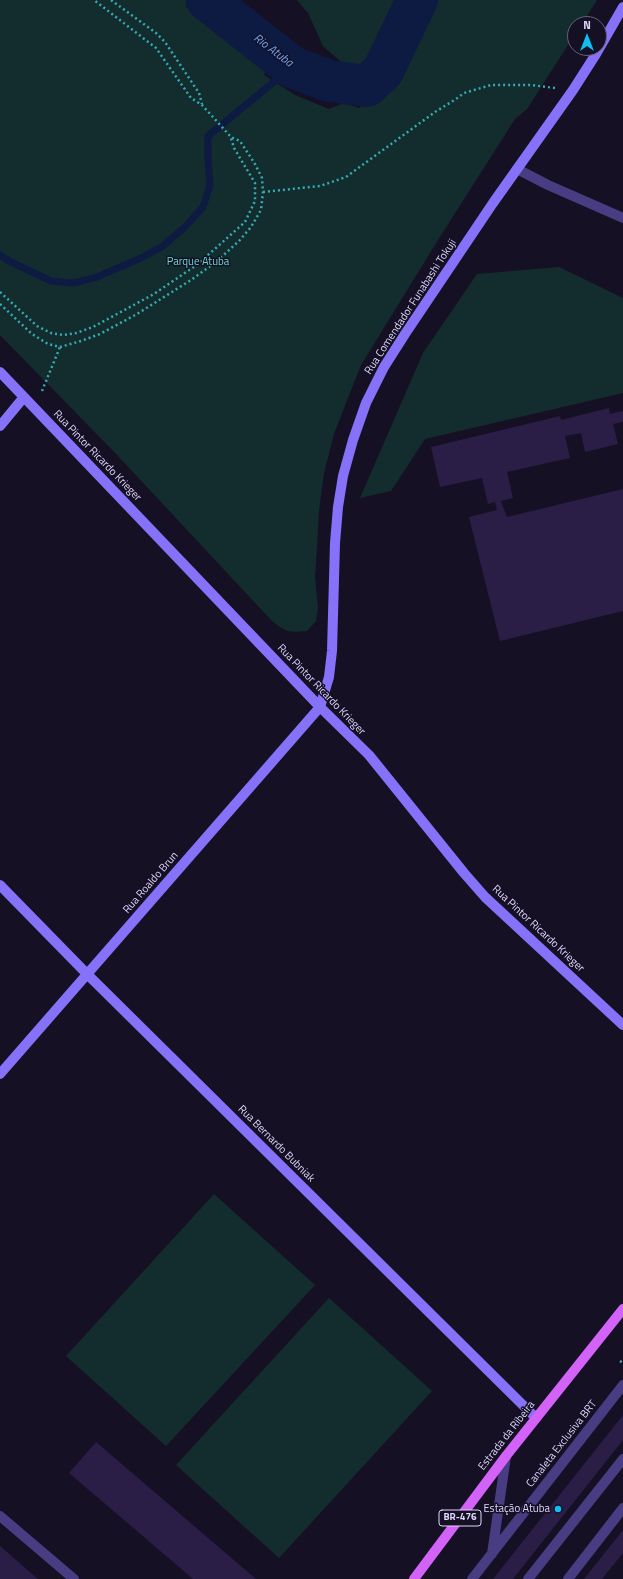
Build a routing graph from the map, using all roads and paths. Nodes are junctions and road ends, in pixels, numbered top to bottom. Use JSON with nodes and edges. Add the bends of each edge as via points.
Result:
{"nodes":[{"id":1,"x":94,"y":0,"type":"edge"},
{"id":2,"x":111,"y":0,"type":"edge"},
{"id":3,"x":623,"y":7,"type":"edge"},
{"id":4,"x":573,"y":90,"type":"junction"},
{"id":5,"x":202,"y":105,"type":"junction"},
{"id":6,"x":231,"y":137,"type":"junction"},
{"id":7,"x":517,"y":169,"type":"junction"},
{"id":8,"x":263,"y":192,"type":"junction"},
{"id":9,"x":623,"y":218,"type":"edge"},
{"id":10,"x":0,"y":292,"type":"edge"},
{"id":11,"x":0,"y":304,"type":"edge"},
{"id":12,"x":60,"y":347,"type":"junction"},
{"id":13,"x":0,"y":372,"type":"edge"},
{"id":14,"x":24,"y":397,"type":"junction"},
{"id":15,"x":35,"y":408,"type":"junction"},
{"id":16,"x":0,"y":426,"type":"edge"},
{"id":17,"x":320,"y":707,"type":"junction"},
{"id":18,"x":0,"y":885,"type":"edge"},
{"id":19,"x":87,"y":974,"type":"junction"},
{"id":20,"x":623,"y":1025,"type":"edge"},
{"id":21,"x":0,"y":1074,"type":"edge"},
{"id":22,"x":623,"y":1310,"type":"edge"},
{"id":23,"x":620,"y":1360,"type":"dead end"},
{"id":24,"x":623,"y":1363,"type":"edge"},
{"id":25,"x":623,"y":1385,"type":"edge"},
{"id":26,"x":536,"y":1418,"type":"junction"},
{"id":27,"x":506,"y":1456,"type":"junction"},
{"id":28,"x":623,"y":1459,"type":"edge"},
{"id":29,"x":623,"y":1508,"type":"edge"},
{"id":30,"x":0,"y":1516,"type":"edge"},
{"id":31,"x":491,"y":1556,"type":"junction"},
{"id":32,"x":74,"y":1579,"type":"edge"},
{"id":33,"x":414,"y":1579,"type":"edge"},
{"id":34,"x":472,"y":1579,"type":"edge"},
{"id":35,"x":528,"y":1579,"type":"edge"},
{"id":36,"x":568,"y":1579,"type":"edge"}],
"edges":[{"from":1,"to":5,"type":"path","via":[[156,48],[191,98]]},
{"from":2,"to":5,"type":"path","via":[[165,42],[199,93]]},
{"from":3,"to":4,"type":"main road","name":"Rua Comendador Funabashi Tokuji"},
{"from":4,"to":7,"type":"main road","name":"Rua Comendador Funabashi Tokuji"},
{"from":4,"to":8,"type":"path","via":[[532,85],[491,85],[464,93],[346,177],[320,186]]},
{"from":5,"to":6,"type":"path"},
{"from":6,"to":8,"type":"path","via":[[240,141],[255,164],[262,178]]},
{"from":6,"to":10,"type":"path","via":[[234,148],[255,183],[255,201],[245,222],[198,264],[154,294],[99,324],[63,335],[51,333],[38,326]]},
{"from":7,"to":9,"type":"lane"},
{"from":7,"to":17,"type":"main road","name":"Rua Comendador Funabashi Tokuji","via":[[405,334],[384,367],[366,403],[343,476],[338,507],[332,651],[329,677]]},
{"from":8,"to":12,"type":"path","via":[[261,210],[251,227],[216,262],[124,321],[100,334]]},
{"from":11,"to":12,"type":"path","via":[[17,322],[39,339]]},
{"from":12,"to":15,"type":"path"},
{"from":13,"to":14,"type":"main road","name":"Rua Pintor Ricardo Krieger"},
{"from":14,"to":15,"type":"main road","name":"Rua Pintor Ricardo Krieger"},
{"from":14,"to":16,"type":"main road"},
{"from":15,"to":17,"type":"main road","name":"Rua Pintor Ricardo Krieger"},
{"from":17,"to":19,"type":"main road","name":"Rua Roaldo Brun"},
{"from":17,"to":20,"type":"main road","name":"Rua Pintor Ricardo Krieger","via":[[369,755],[485,897]]},
{"from":18,"to":19,"type":"main road","name":"Rua Bernardo Bubniak"},
{"from":19,"to":21,"type":"main road","name":"Rua Roaldo Brun"},
{"from":19,"to":26,"type":"main road","name":"Rua Bernardo Bubniak"},
{"from":22,"to":26,"type":"main road","name":"Estrada da Ribeira","number":"BR-476"},
{"from":23,"to":24,"type":"path"},
{"from":25,"to":31,"type":"lane","name":"Canaleta Exclusiva BRT"},
{"from":26,"to":27,"type":"main road","name":"Estrada da Ribeira","number":"BR-476"},
{"from":27,"to":31,"type":"lane"},
{"from":27,"to":33,"type":"main road","name":"Estrada da Ribeira","number":"BR-476"},
{"from":28,"to":35,"type":"lane"},
{"from":29,"to":36,"type":"lane"},
{"from":30,"to":32,"type":"lane"},
{"from":31,"to":34,"type":"lane","name":"Canaleta Exclusiva BRT"}]}
